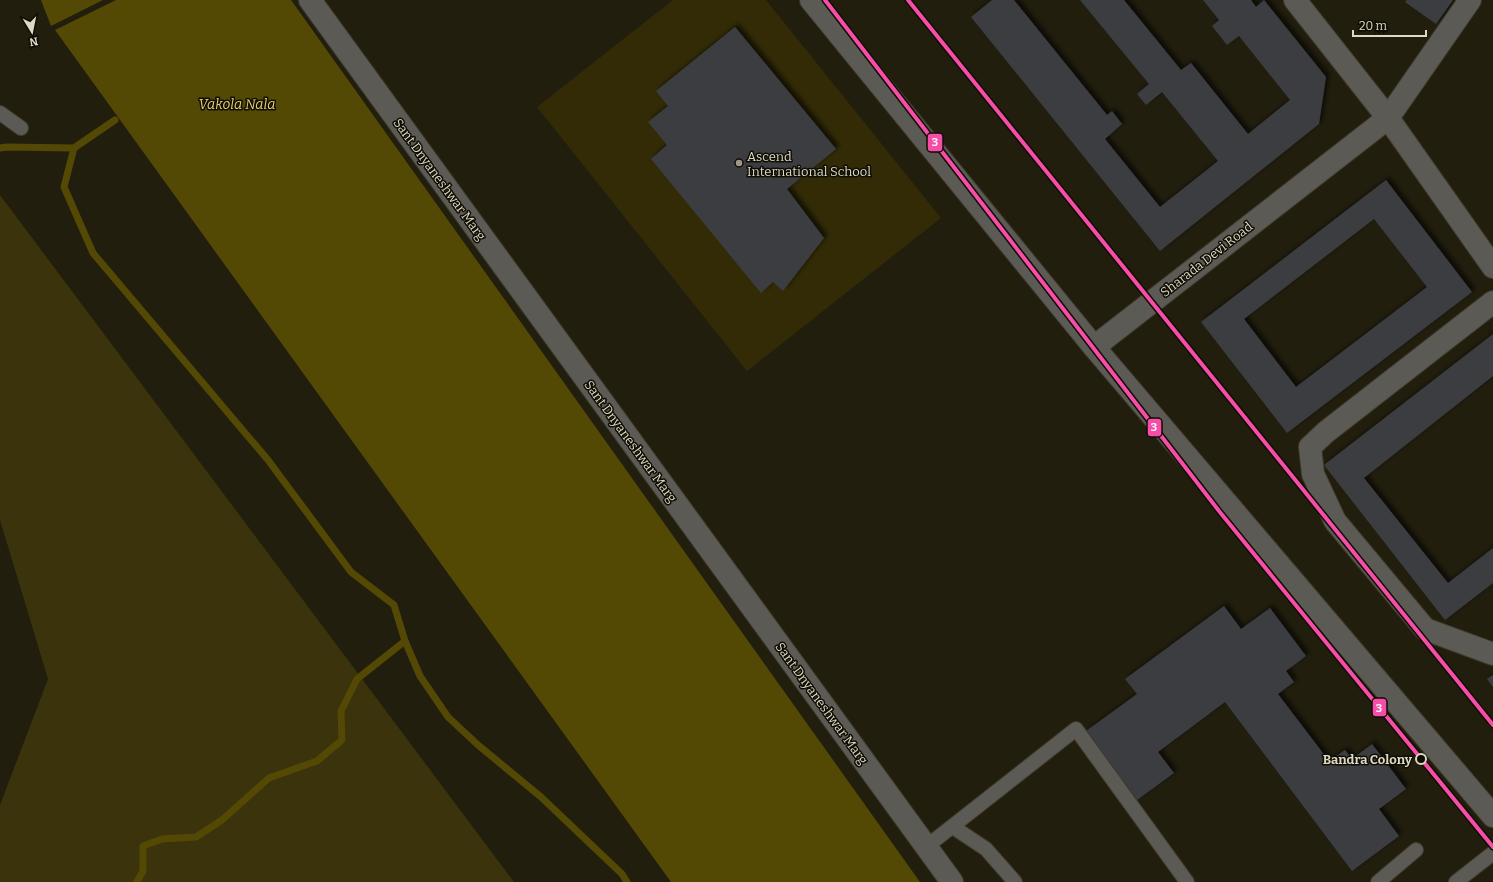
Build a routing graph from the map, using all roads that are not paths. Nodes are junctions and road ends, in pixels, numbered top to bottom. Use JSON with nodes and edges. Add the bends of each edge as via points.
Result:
{"nodes":[{"id":1,"x":310,"y":0,"type":"edge"},
{"id":2,"x":811,"y":0,"type":"edge"},
{"id":3,"x":1470,"y":0,"type":"edge"},
{"id":4,"x":1297,"y":1,"type":"edge"},
{"id":5,"x":0,"y":113,"type":"edge"},
{"id":6,"x":1388,"y":118,"type":"junction"},
{"id":7,"x":21,"y":128,"type":"dead end"},
{"id":8,"x":1493,"y":267,"type":"edge"},
{"id":9,"x":1493,"y":302,"type":"edge"},
{"id":10,"x":1094,"y":347,"type":"junction"},
{"id":11,"x":1493,"y":654,"type":"edge"},
{"id":12,"x":1493,"y":816,"type":"edge"},
{"id":13,"x":953,"y":827,"type":"junction"},
{"id":14,"x":926,"y":847,"type":"junction"},
{"id":15,"x":1416,"y":850,"type":"dead end"},
{"id":16,"x":1493,"y":853,"type":"edge"},
{"id":17,"x":1462,"y":880,"type":"edge"},
{"id":18,"x":952,"y":882,"type":"edge"},
{"id":19,"x":1015,"y":882,"type":"edge"},
{"id":20,"x":1187,"y":882,"type":"edge"},
{"id":21,"x":1378,"y":882,"type":"edge"}],
"edges":[{"from":1,"to":14,"type":"street","name":"Sant Dnyaneshwar Marg"},
{"from":2,"to":10,"type":"street"},
{"from":3,"to":6,"type":"street","name":"Sharada Devi Road"},
{"from":4,"to":6,"type":"street"},
{"from":5,"to":7,"type":"lane"},
{"from":6,"to":8,"type":"street"},
{"from":6,"to":10,"type":"street","name":"Sharada Devi Road"},
{"from":9,"to":11,"type":"street","via":[[1310,447],[1312,474],[1334,521],[1425,629]]},
{"from":10,"to":12,"type":"street"},
{"from":13,"to":14,"type":"lane"},
{"from":13,"to":19,"type":"lane","via":[[986,849]]},
{"from":13,"to":20,"type":"lane","via":[[1076,729]]},
{"from":14,"to":18,"type":"street","name":"Sant Dnyaneshwar Marg"},
{"from":15,"to":21,"type":"lane"},
{"from":16,"to":17,"type":"lane"}]}
